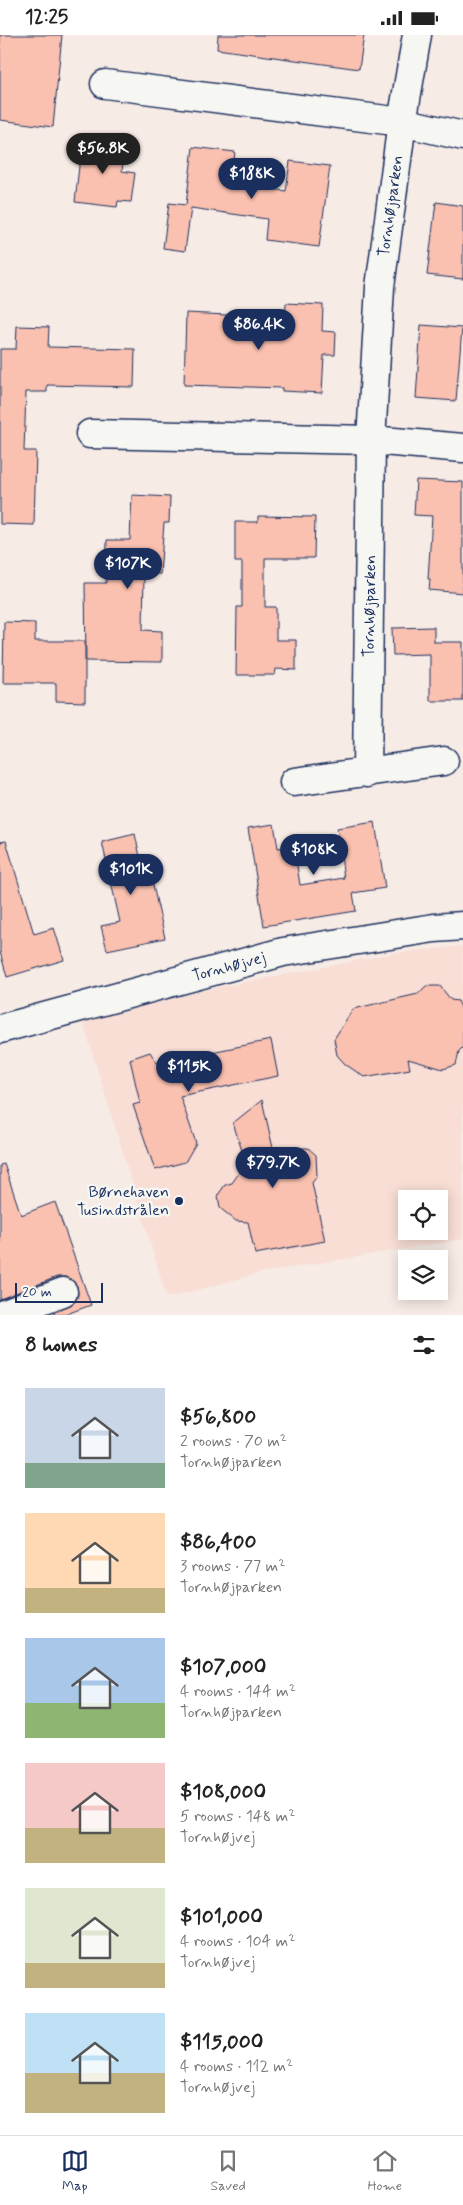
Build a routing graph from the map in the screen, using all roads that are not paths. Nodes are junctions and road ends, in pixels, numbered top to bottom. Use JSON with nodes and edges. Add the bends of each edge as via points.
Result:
{"nodes":[{"id":1,"x":417,"y":35,"type":"edge"},
{"id":2,"x":105,"y":84,"type":"dead end"},
{"id":3,"x":402,"y":122,"type":"junction"},
{"id":4,"x":463,"y":136,"type":"edge"},
{"id":5,"x":90,"y":433,"type":"dead end"},
{"id":6,"x":371,"y":440,"type":"junction"},
{"id":7,"x":463,"y":448,"type":"edge"},
{"id":8,"x":444,"y":761,"type":"dead end"},
{"id":9,"x":367,"y":773,"type":"junction"},
{"id":10,"x":294,"y":782,"type":"dead end"},
{"id":11,"x":463,"y":926,"type":"edge"},
{"id":12,"x":0,"y":1029,"type":"edge"},
{"id":13,"x":63,"y":1292,"type":"dead end"},
{"id":14,"x":2,"y":1315,"type":"edge"}],
"edges":[{"from":1,"to":3,"type":"street","name":"Tornhøjparken"},
{"from":2,"to":3,"type":"street"},
{"from":3,"to":4,"type":"street"},
{"from":3,"to":6,"type":"street","name":"Tornhøjparken","via":[[380,287]]},
{"from":5,"to":6,"type":"street"},
{"from":6,"to":7,"type":"street"},
{"from":6,"to":9,"type":"street","name":"Tornhøjparken"},
{"from":8,"to":9,"type":"street"},
{"from":9,"to":10,"type":"street"},
{"from":11,"to":12,"type":"street","name":"Tornhøjvej","via":[[283,952]]},
{"from":13,"to":14,"type":"street"}]}
